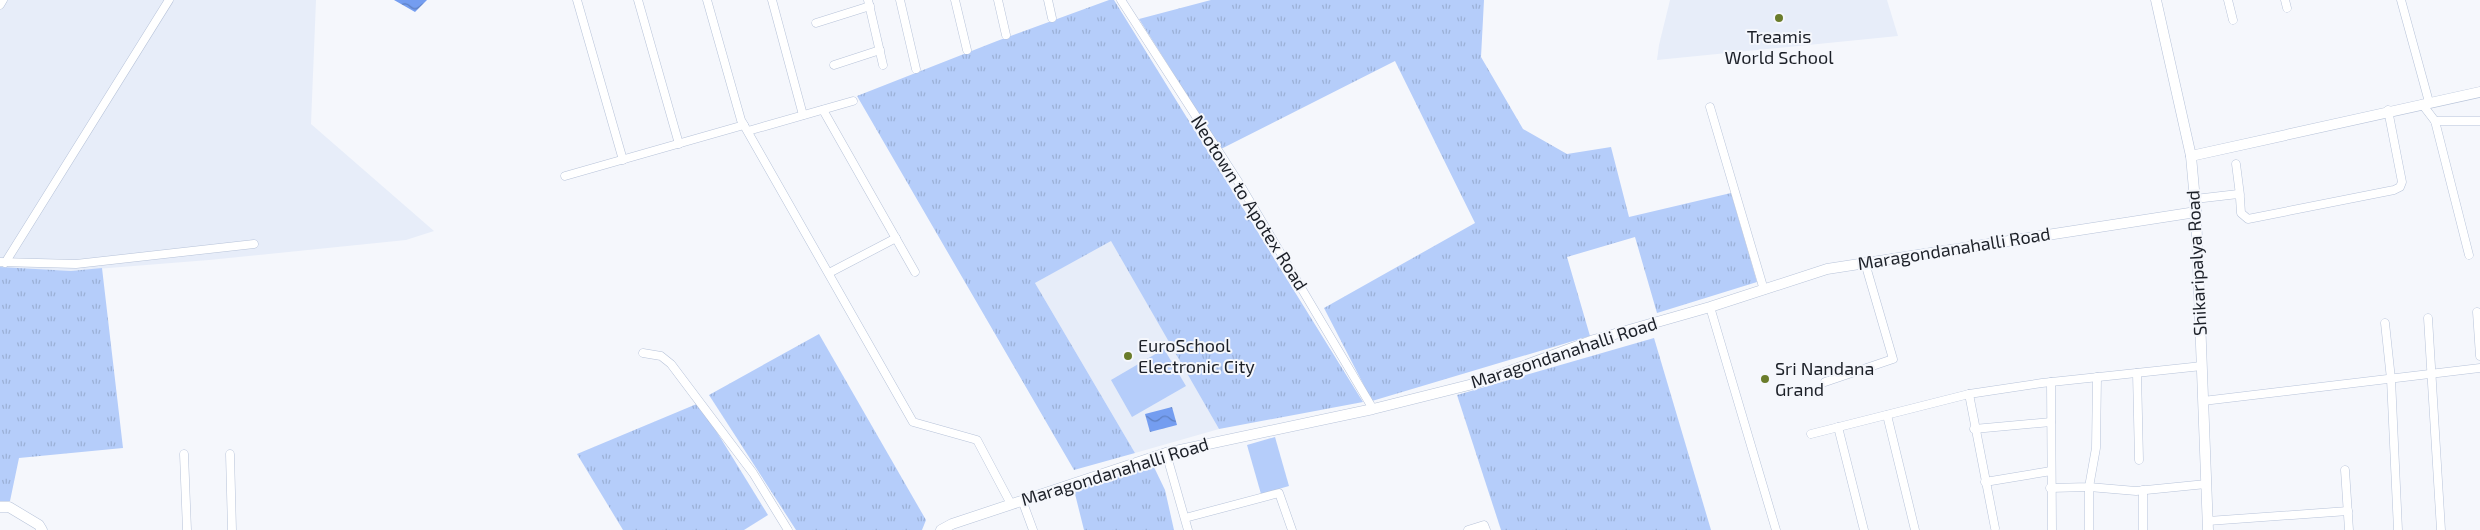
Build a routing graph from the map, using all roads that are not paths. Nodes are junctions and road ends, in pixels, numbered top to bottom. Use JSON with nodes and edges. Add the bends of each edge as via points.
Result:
{"nodes":[{"id":1,"x":3,"y":0,"type":"edge"},
{"id":2,"x":169,"y":0,"type":"edge"},
{"id":3,"x":576,"y":0,"type":"edge"},
{"id":4,"x":638,"y":0,"type":"edge"},
{"id":5,"x":707,"y":0,"type":"edge"},
{"id":6,"x":772,"y":0,"type":"edge"},
{"id":7,"x":900,"y":0,"type":"edge"},
{"id":8,"x":955,"y":0,"type":"edge"},
{"id":9,"x":998,"y":0,"type":"edge"},
{"id":10,"x":1048,"y":0,"type":"edge"},
{"id":11,"x":1121,"y":0,"type":"edge"},
{"id":12,"x":2156,"y":0,"type":"edge"},
{"id":13,"x":2228,"y":0,"type":"edge"},
{"id":14,"x":2401,"y":0,"type":"edge"},
{"id":15,"x":869,"y":3,"type":"edge"},
{"id":16,"x":0,"y":5,"type":"edge"},
{"id":17,"x":1052,"y":18,"type":"dead end"},
{"id":18,"x":2233,"y":20,"type":"dead end"},
{"id":19,"x":816,"y":23,"type":"dead end"},
{"id":20,"x":1006,"y":35,"type":"dead end"},
{"id":21,"x":880,"y":50,"type":"junction"},
{"id":22,"x":967,"y":50,"type":"dead end"},
{"id":23,"x":834,"y":65,"type":"dead end"},
{"id":24,"x":883,"y":65,"type":"dead end"},
{"id":25,"x":916,"y":69,"type":"dead end"},
{"id":26,"x":2480,"y":92,"type":"edge"},
{"id":27,"x":853,"y":101,"type":"dead end"},
{"id":28,"x":2425,"y":103,"type":"junction"},
{"id":29,"x":1710,"y":107,"type":"dead end"},
{"id":30,"x":823,"y":110,"type":"junction"},
{"id":31,"x":2388,"y":110,"type":"junction"},
{"id":32,"x":803,"y":115,"type":"junction"},
{"id":33,"x":2435,"y":121,"type":"junction"},
{"id":34,"x":2480,"y":121,"type":"edge"},
{"id":35,"x":746,"y":128,"type":"junction"},
{"id":36,"x":679,"y":144,"type":"junction"},
{"id":37,"x":2191,"y":156,"type":"junction"},
{"id":38,"x":623,"y":160,"type":"junction"},
{"id":39,"x":2236,"y":164,"type":"dead end"},
{"id":40,"x":565,"y":176,"type":"dead end"},
{"id":41,"x":2240,"y":195,"type":"junction"},
{"id":42,"x":2195,"y":199,"type":"junction"},
{"id":43,"x":2196,"y":212,"type":"junction"},
{"id":44,"x":896,"y":238,"type":"junction"},
{"id":45,"x":254,"y":244,"type":"dead end"},
{"id":46,"x":2469,"y":256,"type":"dead end"},
{"id":47,"x":3,"y":262,"type":"edge"},
{"id":48,"x":1865,"y":263,"type":"junction"},
{"id":49,"x":915,"y":272,"type":"dead end"},
{"id":50,"x":829,"y":273,"type":"junction"},
{"id":51,"x":1764,"y":290,"type":"junction"},
{"id":52,"x":1710,"y":307,"type":"junction"},
{"id":53,"x":2477,"y":312,"type":"dead end"},
{"id":54,"x":2428,"y":318,"type":"dead end"},
{"id":55,"x":2385,"y":323,"type":"dead end"},
{"id":56,"x":643,"y":353,"type":"dead end"},
{"id":57,"x":2480,"y":356,"type":"edge"},
{"id":58,"x":2202,"y":366,"type":"junction"},
{"id":59,"x":2480,"y":368,"type":"edge"},
{"id":60,"x":2137,"y":373,"type":"junction"},
{"id":61,"x":2432,"y":374,"type":"junction"},
{"id":62,"x":2097,"y":377,"type":"junction"},
{"id":63,"x":2391,"y":379,"type":"junction"},
{"id":64,"x":1825,"y":382,"type":"dead end"},
{"id":65,"x":2051,"y":382,"type":"junction"},
{"id":66,"x":1969,"y":394,"type":"junction"},
{"id":67,"x":2203,"y":401,"type":"junction"},
{"id":68,"x":1374,"y":408,"type":"junction"},
{"id":69,"x":1887,"y":415,"type":"junction"},
{"id":70,"x":2051,"y":422,"type":"junction"},
{"id":71,"x":1838,"y":427,"type":"junction"},
{"id":72,"x":1974,"y":429,"type":"junction"},
{"id":73,"x":1811,"y":434,"type":"dead end"},
{"id":74,"x":1166,"y":452,"type":"junction"},
{"id":75,"x":184,"y":454,"type":"dead end"},
{"id":76,"x":230,"y":454,"type":"dead end"},
{"id":77,"x":2139,"y":460,"type":"dead end"},
{"id":78,"x":2345,"y":470,"type":"dead end"},
{"id":79,"x":2051,"y":471,"type":"junction"},
{"id":80,"x":1985,"y":482,"type":"junction"},
{"id":81,"x":2206,"y":484,"type":"junction"},
{"id":82,"x":2089,"y":487,"type":"junction"},
{"id":83,"x":2050,"y":488,"type":"junction"},
{"id":84,"x":2143,"y":490,"type":"junction"},
{"id":85,"x":1022,"y":500,"type":"junction"},
{"id":86,"x":1011,"y":504,"type":"junction"},
{"id":87,"x":0,"y":507,"type":"edge"},
{"id":88,"x":2348,"y":511,"type":"junction"},
{"id":89,"x":1185,"y":518,"type":"junction"},
{"id":90,"x":2208,"y":525,"type":"edge"},
{"id":91,"x":1995,"y":528,"type":"dead end"},
{"id":92,"x":42,"y":530,"type":"edge"},
{"id":93,"x":187,"y":530,"type":"edge"},
{"id":94,"x":232,"y":530,"type":"edge"},
{"id":95,"x":788,"y":530,"type":"edge"},
{"id":96,"x":941,"y":530,"type":"edge"},
{"id":97,"x":1033,"y":530,"type":"edge"},
{"id":98,"x":1188,"y":530,"type":"edge"},
{"id":99,"x":1292,"y":530,"type":"edge"},
{"id":100,"x":1468,"y":530,"type":"edge"},
{"id":101,"x":1486,"y":530,"type":"edge"},
{"id":102,"x":1776,"y":530,"type":"edge"},
{"id":103,"x":1864,"y":530,"type":"edge"},
{"id":104,"x":1915,"y":530,"type":"edge"},
{"id":105,"x":2052,"y":530,"type":"edge"},
{"id":106,"x":2089,"y":530,"type":"edge"},
{"id":107,"x":2143,"y":530,"type":"edge"},
{"id":108,"x":2349,"y":530,"type":"edge"},
{"id":109,"x":2398,"y":530,"type":"edge"},
{"id":110,"x":2441,"y":530,"type":"edge"}],
"edges":[{"from":1,"to":16,"type":"street"},
{"from":2,"to":47,"type":"street"},
{"from":3,"to":38,"type":"street"},
{"from":4,"to":36,"type":"street"},
{"from":5,"to":35,"type":"street"},
{"from":6,"to":32,"type":"street"},
{"from":7,"to":25,"type":"street"},
{"from":8,"to":22,"type":"street"},
{"from":9,"to":20,"type":"street"},
{"from":10,"to":17,"type":"street"},
{"from":11,"to":68,"type":"street","name":"Neotown to Apotex Road","via":[[1239,184]]},
{"from":12,"to":37,"type":"street","name":"Shikaripalya Road"},
{"from":13,"to":18,"type":"street"},
{"from":14,"to":28,"type":"street"},
{"from":15,"to":19,"type":"street"},
{"from":15,"to":21,"type":"street"},
{"from":21,"to":23,"type":"street"},
{"from":21,"to":24,"type":"street"},
{"from":26,"to":28,"type":"street"},
{"from":27,"to":30,"type":"street"},
{"from":28,"to":31,"type":"street"},
{"from":28,"to":33,"type":"street"},
{"from":29,"to":51,"type":"street"},
{"from":30,"to":32,"type":"street"},
{"from":30,"to":44,"type":"street"},
{"from":31,"to":37,"type":"street"},
{"from":31,"to":41,"type":"street","via":[[2402,182],[2400,187],[2248,219],[2241,213]]},
{"from":32,"to":35,"type":"street"},
{"from":33,"to":34,"type":"street"},
{"from":33,"to":46,"type":"street"},
{"from":35,"to":36,"type":"street"},
{"from":35,"to":50,"type":"street"},
{"from":36,"to":38,"type":"street"},
{"from":37,"to":42,"type":"street","name":"Shikaripalya Road"},
{"from":38,"to":40,"type":"street"},
{"from":39,"to":41,"type":"street"},
{"from":41,"to":42,"type":"street"},
{"from":42,"to":43,"type":"street","name":"Shikaripalya Road"},
{"from":43,"to":48,"type":"street","name":"Maragondanahalli Road"},
{"from":43,"to":58,"type":"street","name":"Shikaripalya Road"},
{"from":44,"to":49,"type":"street"},
{"from":44,"to":50,"type":"street"},
{"from":45,"to":47,"type":"street","via":[[76,264]]},
{"from":48,"to":51,"type":"street","name":"Maragondanahalli Road","via":[[1827,269]]},
{"from":48,"to":64,"type":"street","via":[[1893,359]]},
{"from":50,"to":86,"type":"street","via":[[913,422],[977,440]]},
{"from":51,"to":52,"type":"street","name":"Maragondanahalli Road"},
{"from":52,"to":68,"type":"street","name":"Maragondanahalli Road","via":[[1594,340],[1477,383]]},
{"from":52,"to":102,"type":"street"},
{"from":53,"to":57,"type":"street"},
{"from":54,"to":61,"type":"street"},
{"from":55,"to":63,"type":"street"},
{"from":56,"to":95,"type":"street","via":[[661,356],[671,364],[753,474]]},
{"from":58,"to":60,"type":"street"},
{"from":58,"to":67,"type":"street","name":"Shikaripalya Road"},
{"from":59,"to":61,"type":"street"},
{"from":60,"to":62,"type":"street"},
{"from":60,"to":77,"type":"street"},
{"from":61,"to":63,"type":"street"},
{"from":61,"to":110,"type":"street"},
{"from":62,"to":65,"type":"street"},
{"from":62,"to":82,"type":"street","via":[[2096,448]]},
{"from":63,"to":67,"type":"street"},
{"from":63,"to":109,"type":"street"},
{"from":65,"to":66,"type":"street"},
{"from":65,"to":70,"type":"street"},
{"from":66,"to":69,"type":"street"},
{"from":66,"to":72,"type":"street"},
{"from":67,"to":81,"type":"street","name":"Shikaripalya Road"},
{"from":68,"to":74,"type":"street","name":"Maragondanahalli Road"},
{"from":69,"to":71,"type":"street"},
{"from":69,"to":104,"type":"street"},
{"from":70,"to":72,"type":"street"},
{"from":70,"to":79,"type":"street"},
{"from":71,"to":73,"type":"street"},
{"from":71,"to":103,"type":"street"},
{"from":72,"to":80,"type":"street"},
{"from":74,"to":85,"type":"street","name":"Maragondanahalli Road"},
{"from":74,"to":89,"type":"street"},
{"from":75,"to":93,"type":"street"},
{"from":76,"to":94,"type":"street"},
{"from":78,"to":88,"type":"street"},
{"from":79,"to":80,"type":"street"},
{"from":79,"to":83,"type":"street"},
{"from":80,"to":91,"type":"street"},
{"from":81,"to":84,"type":"street"},
{"from":81,"to":90,"type":"street","name":"Shikaripalya Road"},
{"from":82,"to":83,"type":"street"},
{"from":82,"to":84,"type":"street"},
{"from":82,"to":106,"type":"street"},
{"from":83,"to":105,"type":"street"},
{"from":84,"to":107,"type":"street"},
{"from":85,"to":86,"type":"street","name":"Maragondanahalli Road"},
{"from":85,"to":97,"type":"street"},
{"from":86,"to":96,"type":"street","name":"Maragondanahalli Road"},
{"from":87,"to":92,"type":"street","via":[[9,507]]},
{"from":88,"to":90,"type":"street"},
{"from":88,"to":108,"type":"street"},
{"from":89,"to":98,"type":"street"},
{"from":89,"to":99,"type":"street","via":[[1279,493]]},
{"from":100,"to":101,"type":"street","via":[[1484,525]]}]}
